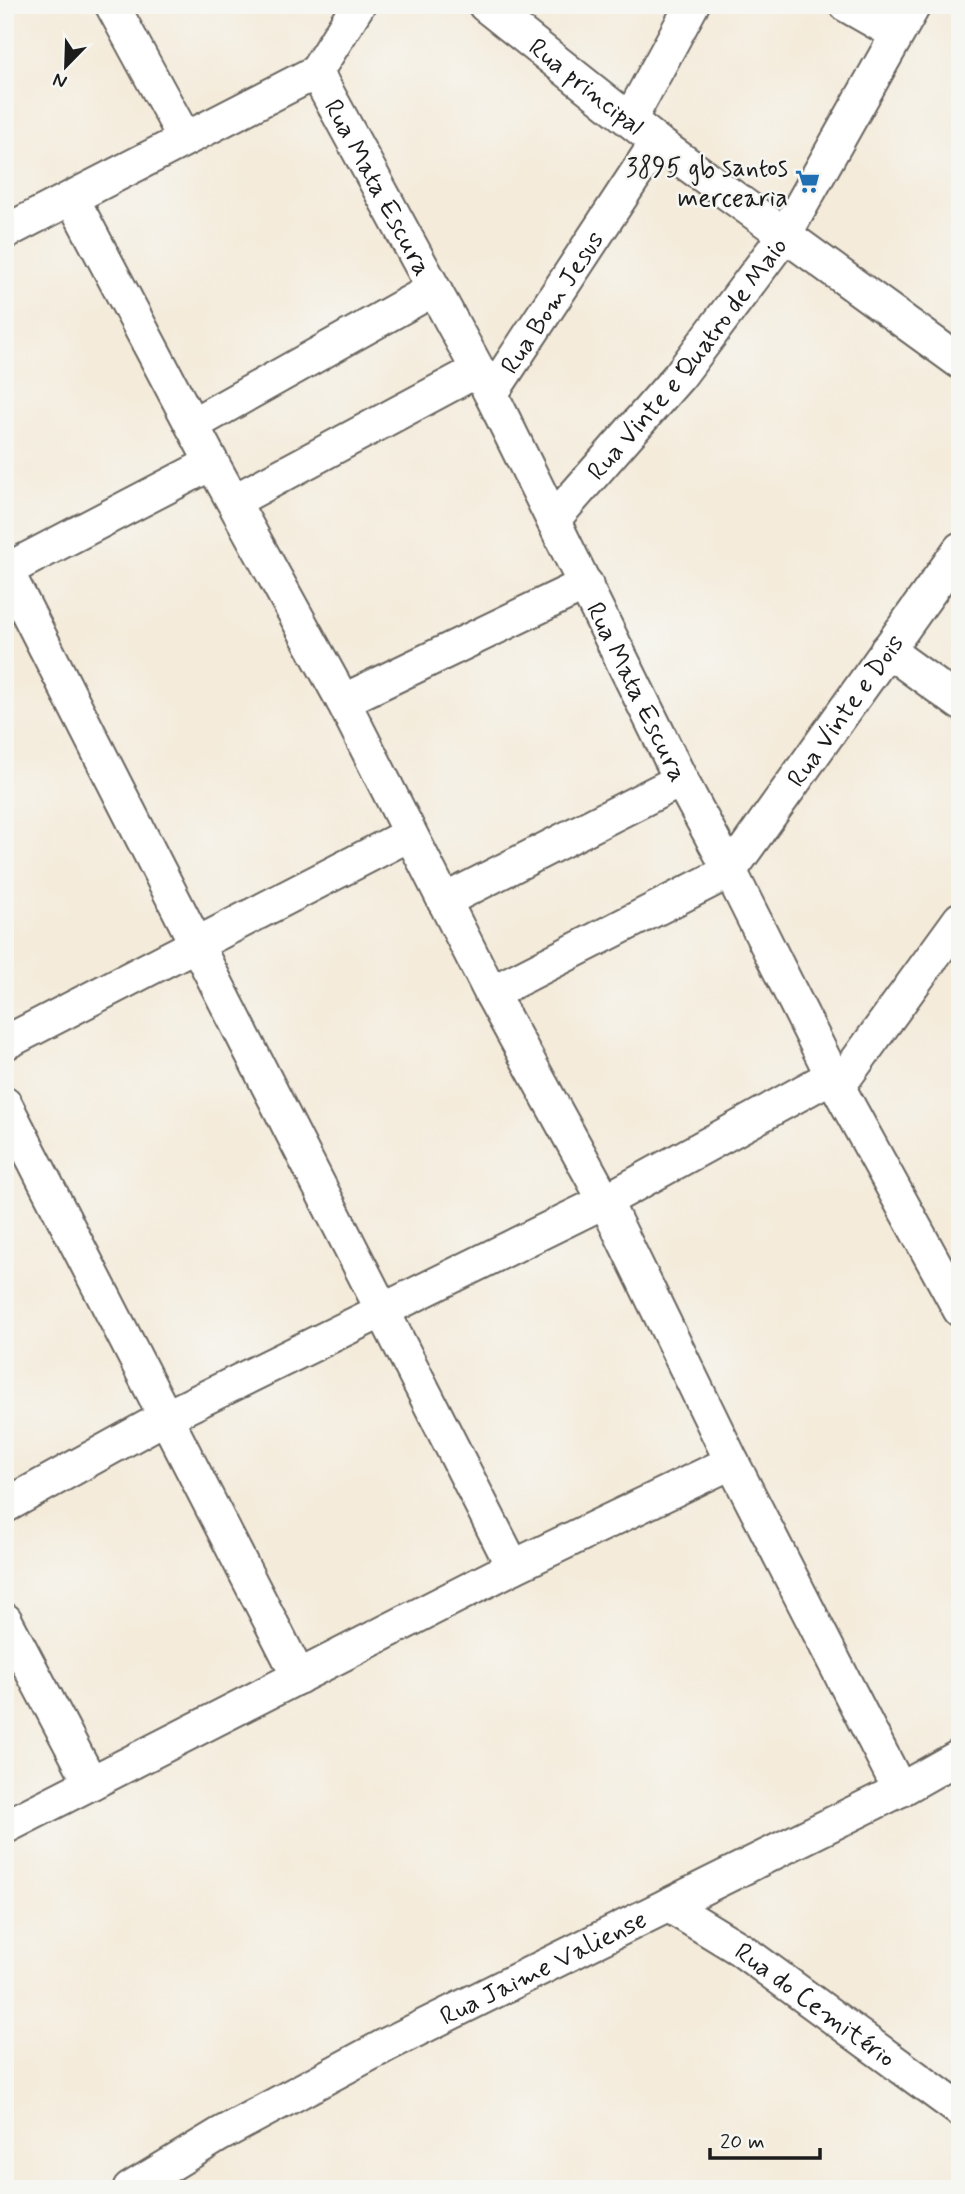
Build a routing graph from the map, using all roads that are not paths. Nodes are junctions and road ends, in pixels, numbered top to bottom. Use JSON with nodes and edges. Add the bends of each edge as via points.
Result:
{"nodes":[{"id":1,"x":112,"y":5,"type":"edge"},
{"id":2,"x":358,"y":5,"type":"edge"},
{"id":3,"x":485,"y":5,"type":"edge"},
{"id":4,"x":692,"y":5,"type":"edge"},
{"id":5,"x":846,"y":5,"type":"edge"},
{"id":6,"x":914,"y":5,"type":"edge"},
{"id":7,"x":897,"y":34,"type":"junction"},
{"id":8,"x":316,"y":72,"type":"junction"},
{"id":9,"x":629,"y":119,"type":"junction"},
{"id":10,"x":186,"y":139,"type":"junction"},
{"id":11,"x":657,"y":142,"type":"junction"},
{"id":12,"x":72,"y":198,"type":"junction"},
{"id":13,"x":5,"y":232,"type":"edge"},
{"id":14,"x":784,"y":236,"type":"junction"},
{"id":15,"x":434,"y":289,"type":"junction"},
{"id":16,"x":960,"y":362,"type":"edge"},
{"id":17,"x":485,"y":382,"type":"junction"},
{"id":18,"x":192,"y":425,"type":"junction"},
{"id":19,"x":212,"y":463,"type":"junction"},
{"id":20,"x":234,"y":501,"type":"junction"},
{"id":21,"x":553,"y":520,"type":"junction"},
{"id":22,"x":960,"y":549,"type":"edge"},
{"id":23,"x":6,"y":570,"type":"edge"},
{"id":24,"x":586,"y":584,"type":"junction"},
{"id":25,"x":887,"y":650,"type":"junction"},
{"id":26,"x":343,"y":701,"type":"junction"},
{"id":27,"x":960,"y":703,"type":"edge"},
{"id":28,"x":681,"y":780,"type":"junction"},
{"id":29,"x":410,"y":834,"type":"junction"},
{"id":30,"x":730,"y":871,"type":"junction"},
{"id":31,"x":443,"y":901,"type":"junction"},
{"id":32,"x":960,"y":919,"type":"edge"},
{"id":33,"x":196,"y":943,"type":"junction"},
{"id":34,"x":491,"y":993,"type":"junction"},
{"id":35,"x":5,"y":1043,"type":"edge"},
{"id":36,"x":835,"y":1081,"type":"junction"},
{"id":37,"x":5,"y":1104,"type":"edge"},
{"id":38,"x":605,"y":1201,"type":"junction"},
{"id":39,"x":382,"y":1309,"type":"junction"},
{"id":40,"x":960,"y":1310,"type":"edge"},
{"id":41,"x":166,"y":1417,"type":"junction"},
{"id":42,"x":732,"y":1462,"type":"junction"},
{"id":43,"x":5,"y":1506,"type":"edge"},
{"id":44,"x":513,"y":1567,"type":"junction"},
{"id":45,"x":5,"y":1619,"type":"edge"},
{"id":46,"x":299,"y":1677,"type":"junction"},
{"id":47,"x":960,"y":1756,"type":"edge"},
{"id":48,"x":91,"y":1783,"type":"junction"},
{"id":49,"x":900,"y":1790,"type":"junction"},
{"id":50,"x":5,"y":1827,"type":"edge"},
{"id":51,"x":668,"y":1905,"type":"junction"},
{"id":52,"x":960,"y":2109,"type":"edge"},
{"id":53,"x":130,"y":2189,"type":"edge"}],
"edges":[{"from":1,"to":10,"type":"street"},
{"from":2,"to":8,"type":"street"},
{"from":3,"to":9,"type":"street","name":"Rua principal"},
{"from":4,"to":9,"type":"street"},
{"from":5,"to":7,"type":"street"},
{"from":6,"to":7,"type":"street","name":"Rua Vinte e Quatro de Maio"},
{"from":7,"to":14,"type":"street","name":"Rua Vinte e Quatro de Maio"},
{"from":8,"to":10,"type":"street"},
{"from":8,"to":15,"type":"street","name":"Rua Mata Escura"},
{"from":9,"to":11,"type":"street","name":"Rua principal"},
{"from":10,"to":12,"type":"street"},
{"from":11,"to":14,"type":"street","name":"Rua principal"},
{"from":11,"to":17,"type":"street","name":"Rua Bom Jesus"},
{"from":12,"to":13,"type":"street"},
{"from":12,"to":18,"type":"street"},
{"from":14,"to":16,"type":"street","name":"Rua principal"},
{"from":14,"to":21,"type":"street","name":"Rua Vinte e Quatro de Maio","via":[[680,375]]},
{"from":15,"to":17,"type":"street","name":"Rua Mata Escura"},
{"from":15,"to":18,"type":"street"},
{"from":17,"to":20,"type":"street"},
{"from":17,"to":21,"type":"street","name":"Rua Mata Escura"},
{"from":18,"to":19,"type":"street"},
{"from":19,"to":20,"type":"street"},
{"from":19,"to":23,"type":"street"},
{"from":20,"to":26,"type":"street"},
{"from":21,"to":24,"type":"street","name":"Rua Mata Escura"},
{"from":22,"to":25,"type":"street","name":"Rua Vinte e Dois"},
{"from":23,"to":33,"type":"street"},
{"from":24,"to":26,"type":"street"},
{"from":24,"to":28,"type":"street","name":"Rua Mata Escura"},
{"from":25,"to":27,"type":"street"},
{"from":25,"to":30,"type":"street","name":"Rua Vinte e Dois"},
{"from":26,"to":29,"type":"street"},
{"from":28,"to":30,"type":"street","name":"Rua Mata Escura"},
{"from":28,"to":31,"type":"street"},
{"from":29,"to":31,"type":"street"},
{"from":29,"to":33,"type":"street"},
{"from":30,"to":34,"type":"street"},
{"from":30,"to":36,"type":"street","name":"Rua Mata Escura"},
{"from":31,"to":34,"type":"street"},
{"from":32,"to":36,"type":"street"},
{"from":33,"to":35,"type":"street"},
{"from":33,"to":39,"type":"street"},
{"from":34,"to":38,"type":"street"},
{"from":36,"to":38,"type":"street"},
{"from":36,"to":40,"type":"street","name":"Rua Mata Escura"},
{"from":37,"to":41,"type":"street"},
{"from":38,"to":39,"type":"street"},
{"from":38,"to":42,"type":"street"},
{"from":39,"to":41,"type":"street"},
{"from":39,"to":44,"type":"street"},
{"from":41,"to":43,"type":"street"},
{"from":41,"to":46,"type":"street"},
{"from":42,"to":44,"type":"street"},
{"from":42,"to":49,"type":"street"},
{"from":44,"to":46,"type":"street"},
{"from":45,"to":48,"type":"street"},
{"from":46,"to":48,"type":"street"},
{"from":47,"to":49,"type":"street","name":"Rua Jaime Valiense"},
{"from":48,"to":50,"type":"street"},
{"from":49,"to":51,"type":"street","name":"Rua Jaime Valiense"},
{"from":51,"to":52,"type":"street","name":"Rua do Cemitério","via":[[740,1949]]},
{"from":51,"to":53,"type":"street","name":"Rua Jaime Valiense","via":[[316,2081]]}]}
